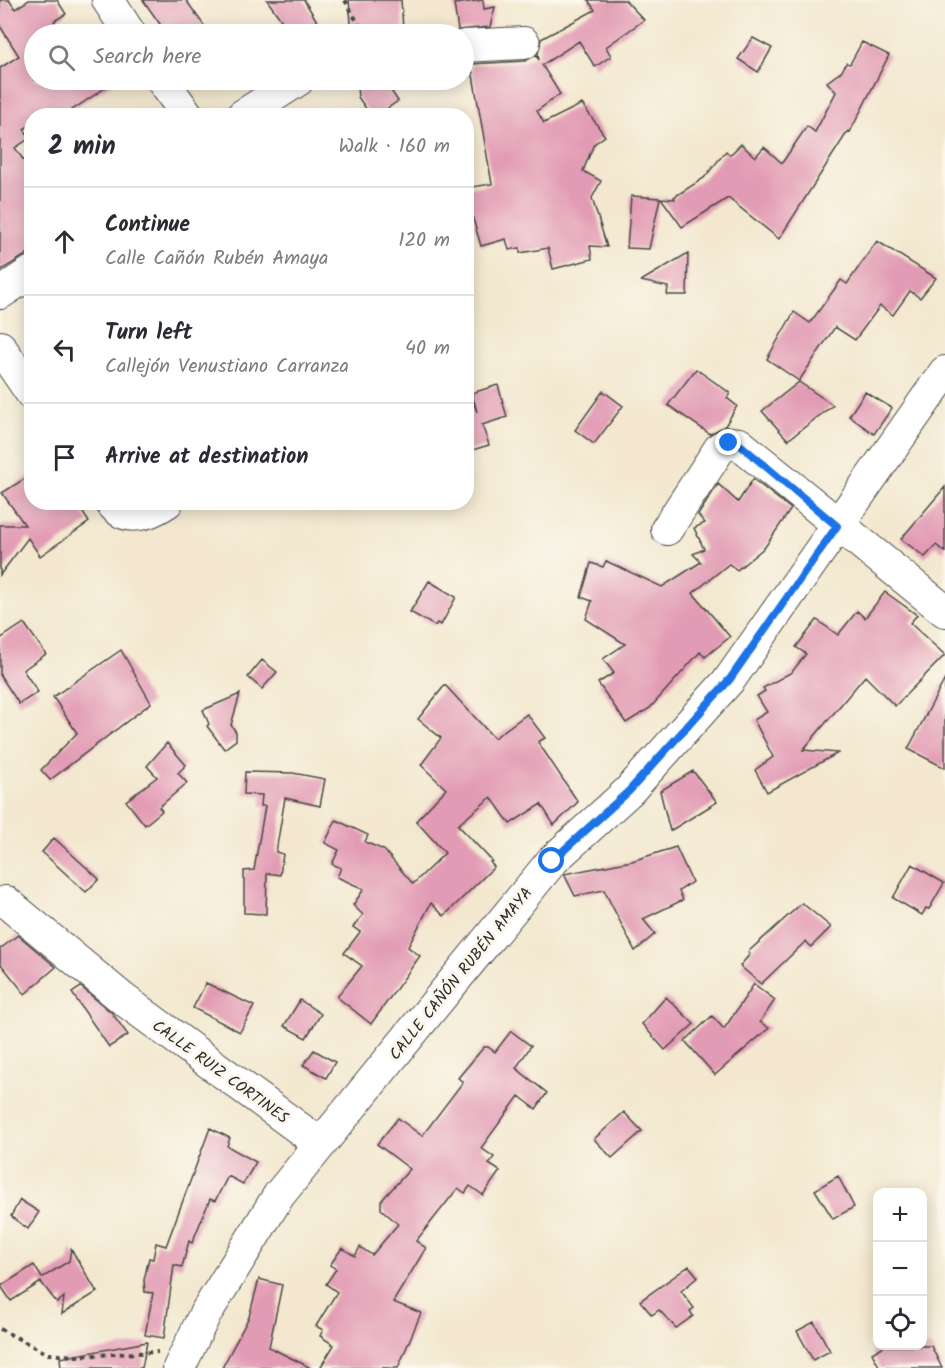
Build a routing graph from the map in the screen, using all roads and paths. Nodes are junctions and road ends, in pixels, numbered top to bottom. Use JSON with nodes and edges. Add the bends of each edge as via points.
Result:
{"nodes":[{"id":1,"x":108,"y":0,"type":"edge"},
{"id":2,"x":345,"y":0,"type":"edge"},
{"id":3,"x":123,"y":24,"type":"edge"},
{"id":4,"x":358,"y":24,"type":"edge"},
{"id":5,"x":524,"y":43,"type":"dead end"},
{"id":6,"x":474,"y":46,"type":"edge"},
{"id":7,"x":169,"y":90,"type":"edge"},
{"id":8,"x":282,"y":90,"type":"edge"},
{"id":9,"x":182,"y":108,"type":"edge"},
{"id":10,"x":254,"y":108,"type":"edge"},
{"id":11,"x":24,"y":277,"type":"edge"},
{"id":12,"x":0,"y":293,"type":"edge"},
{"id":13,"x":0,"y":347,"type":"edge"},
{"id":14,"x":945,"y":372,"type":"edge"},
{"id":15,"x":24,"y":382,"type":"edge"},
{"id":16,"x":128,"y":510,"type":"edge"},
{"id":17,"x":156,"y":510,"type":"edge"},
{"id":18,"x":837,"y":526,"type":"junction"},
{"id":19,"x":667,"y":529,"type":"dead end"},
{"id":20,"x":945,"y":611,"type":"edge"},
{"id":21,"x":6,"y":902,"type":"dead end"},
{"id":22,"x":319,"y":1143,"type":"junction"},
{"id":23,"x":0,"y":1329,"type":"edge"},
{"id":24,"x":182,"y":1359,"type":"edge"}],
"edges":[{"from":1,"to":3,"type":"street"},
{"from":2,"to":4,"type":"path"},
{"from":5,"to":6,"type":"street"},
{"from":7,"to":9,"type":"street"},
{"from":8,"to":10,"type":"street"},
{"from":11,"to":12,"type":"street"},
{"from":13,"to":15,"type":"street"},
{"from":14,"to":18,"type":"street","name":"CALLE CAÑÓN RUBÉN AMAYA"},
{"from":16,"to":17,"type":"street","via":[[150,514]]},
{"from":18,"to":19,"type":"street","via":[[739,444],[729,443],[720,448]]},
{"from":18,"to":20,"type":"street"},
{"from":18,"to":22,"type":"street","name":"CALLE CAÑÓN RUBÉN AMAYA","via":[[730,679],[629,791],[552,861]]},
{"from":21,"to":22,"type":"street","name":"CALLE RUIZ CORTINES","via":[[123,999]]},
{"from":22,"to":24,"type":"street","name":"CALLE CAÑÓN RUBÉN AMAYA","via":[[279,1195]]},
{"from":23,"to":24,"type":"path","via":[[48,1354]]}]}
